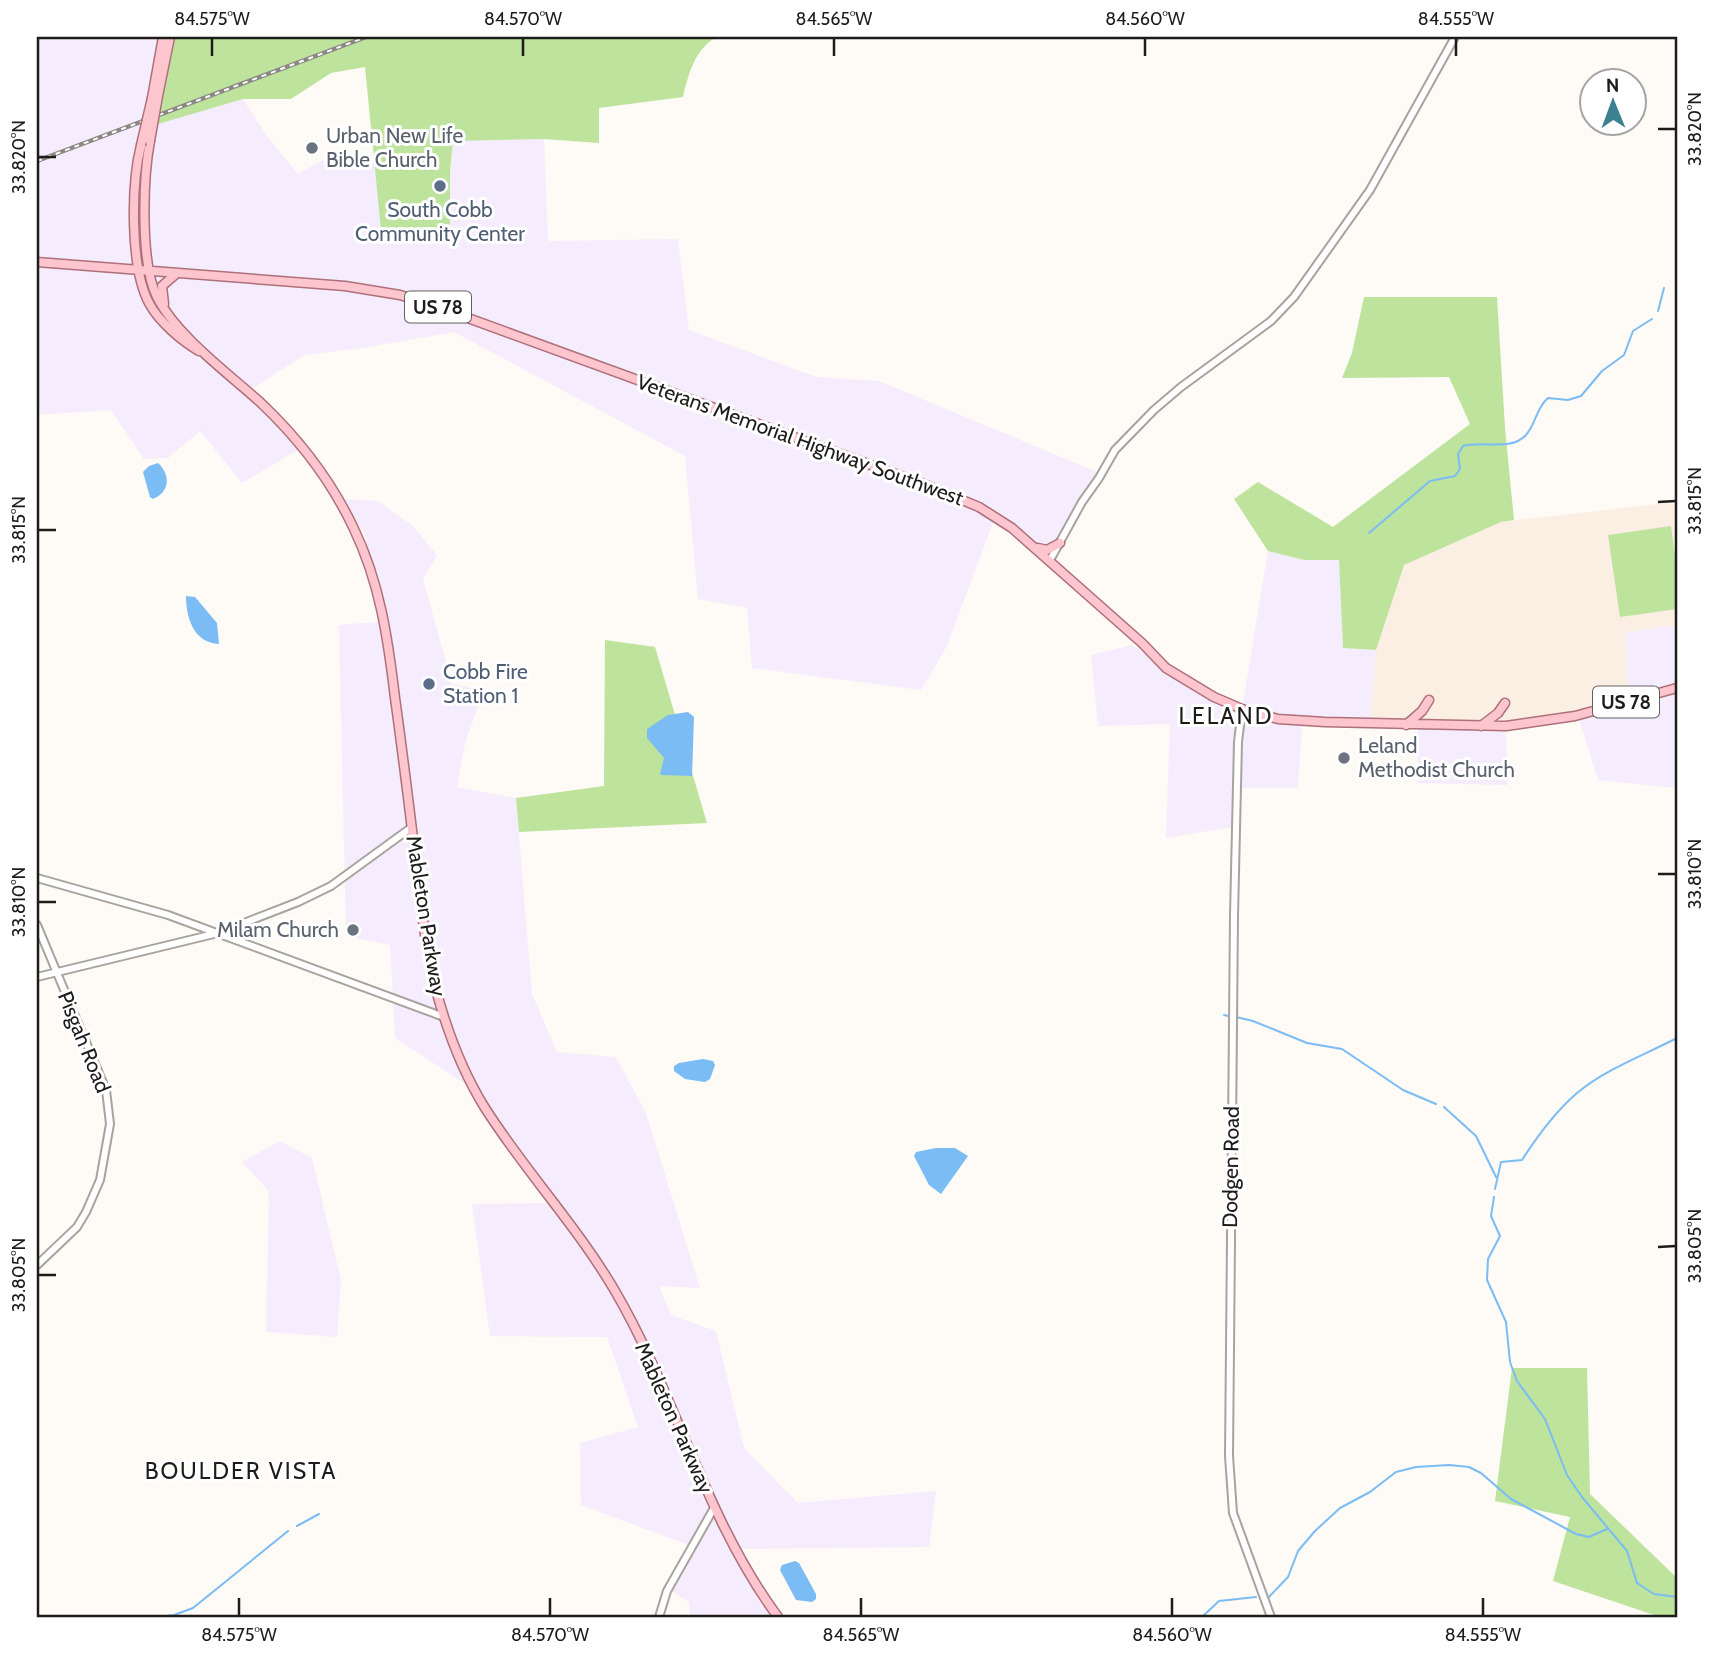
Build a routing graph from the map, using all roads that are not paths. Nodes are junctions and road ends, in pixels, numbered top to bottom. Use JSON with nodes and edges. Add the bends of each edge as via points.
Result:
{"nodes":[{"id":1,"x":163,"y":37,"type":"edge"},
{"id":2,"x":170,"y":37,"type":"edge"},
{"id":3,"x":1455,"y":37,"type":"edge"},
{"id":4,"x":155,"y":97,"type":"junction"},
{"id":5,"x":37,"y":262,"type":"edge"},
{"id":6,"x":138,"y":270,"type":"junction"},
{"id":7,"x":149,"y":271,"type":"junction"},
{"id":8,"x":177,"y":273,"type":"junction"},
{"id":9,"x":168,"y":314,"type":"junction"},
{"id":10,"x":208,"y":356,"type":"junction"},
{"id":11,"x":1060,"y":543,"type":"junction"},
{"id":12,"x":1036,"y":548,"type":"junction"},
{"id":13,"x":1050,"y":560,"type":"junction"},
{"id":14,"x":1677,"y":688,"type":"edge"},
{"id":15,"x":1429,"y":700,"type":"dead end"},
{"id":16,"x":1505,"y":703,"type":"dead end"},
{"id":17,"x":1241,"y":709,"type":"junction"},
{"id":18,"x":1406,"y":725,"type":"junction"},
{"id":19,"x":1481,"y":726,"type":"junction"},
{"id":20,"x":412,"y":827,"type":"junction"},
{"id":21,"x":37,"y":878,"type":"edge"},
{"id":22,"x":37,"y":925,"type":"edge"},
{"id":23,"x":218,"y":933,"type":"junction"},
{"id":24,"x":56,"y":972,"type":"junction"},
{"id":25,"x":37,"y":977,"type":"edge"},
{"id":26,"x":444,"y":1017,"type":"junction"},
{"id":27,"x":37,"y":1265,"type":"edge"},
{"id":28,"x":713,"y":1508,"type":"junction"},
{"id":29,"x":659,"y":1617,"type":"edge"},
{"id":30,"x":778,"y":1617,"type":"edge"},
{"id":31,"x":1271,"y":1617,"type":"edge"}],
"edges":[{"from":1,"to":4,"type":"main road"},
{"from":2,"to":4,"type":"main road"},
{"from":3,"to":11,"type":"street","via":[[1370,190],[1294,297],[1271,321],[1204,368],[1115,450]]},
{"from":4,"to":6,"type":"main road","name":"Mableton Parkway","bridge":true,"via":[[141,145],[135,190]]},
{"from":4,"to":7,"type":"main road","name":"Mableton Parkway","bridge":true,"via":[[146,166]]},
{"from":5,"to":6,"type":"main road","name":"Veterans Memorial Highway Southwest","number":"US 78"},
{"from":6,"to":7,"type":"main road","name":"Veterans Memorial Highway Southwest","number":"US 78"},
{"from":6,"to":10,"type":"main road","name":"Mableton Parkway","via":[[149,304],[188,345]]},
{"from":7,"to":8,"type":"main road","name":"Veterans Memorial Highway Southwest","number":"US 78"},
{"from":7,"to":9,"type":"main road","name":"Mableton Parkway"},
{"from":8,"to":9,"type":"main road","via":[[162,286]]},
{"from":8,"to":12,"type":"main road","name":"Veterans Memorial Highway Southwest","number":"US 78","via":[[370,290],[435,306],[955,496],[992,515]]},
{"from":9,"to":10,"type":"main road","name":"Mableton Parkway"},
{"from":10,"to":20,"type":"main road","name":"Mableton Parkway","via":[[293,435],[339,500],[362,547],[386,624]]},
{"from":11,"to":12,"type":"main road","via":[[1047,550]]},
{"from":11,"to":13,"type":"street"},
{"from":12,"to":13,"type":"main road","name":"Veterans Memorial Highway Southwest","number":"US 78"},
{"from":13,"to":17,"type":"main road","name":"Veterans Memorial Highway Southwest","number":"US 78","via":[[1166,668]]},
{"from":14,"to":19,"type":"main road","name":"Veterans Memorial Highway Southwest","number":"US 78","via":[[1575,716]]},
{"from":15,"to":18,"type":"main road"},
{"from":16,"to":19,"type":"main road"},
{"from":17,"to":18,"type":"main road","name":"Veterans Memorial Highway Southwest","number":"US 78","via":[[1278,719]]},
{"from":17,"to":31,"type":"street","name":"Dodgen Road","via":[[1234,916],[1229,1457],[1233,1514]]},
{"from":18,"to":19,"type":"main road","name":"Veterans Memorial Highway Southwest","number":"US 78"},
{"from":20,"to":23,"type":"street","via":[[331,886]]},
{"from":20,"to":26,"type":"main road","name":"Mableton Parkway","via":[[430,968]]},
{"from":21,"to":23,"type":"street"},
{"from":22,"to":24,"type":"street","name":"Pisgah Road"},
{"from":23,"to":24,"type":"street"},
{"from":23,"to":26,"type":"street"},
{"from":24,"to":25,"type":"street"},
{"from":24,"to":27,"type":"street","name":"Pisgah Road","via":[[106,1090],[110,1124],[100,1180],[86,1212],[77,1227]]},
{"from":26,"to":28,"type":"main road","name":"Mableton Parkway","via":[[486,1108],[618,1298]]},
{"from":28,"to":29,"type":"street","via":[[667,1591]]},
{"from":28,"to":30,"type":"main road","name":"Mableton Parkway"}]}
